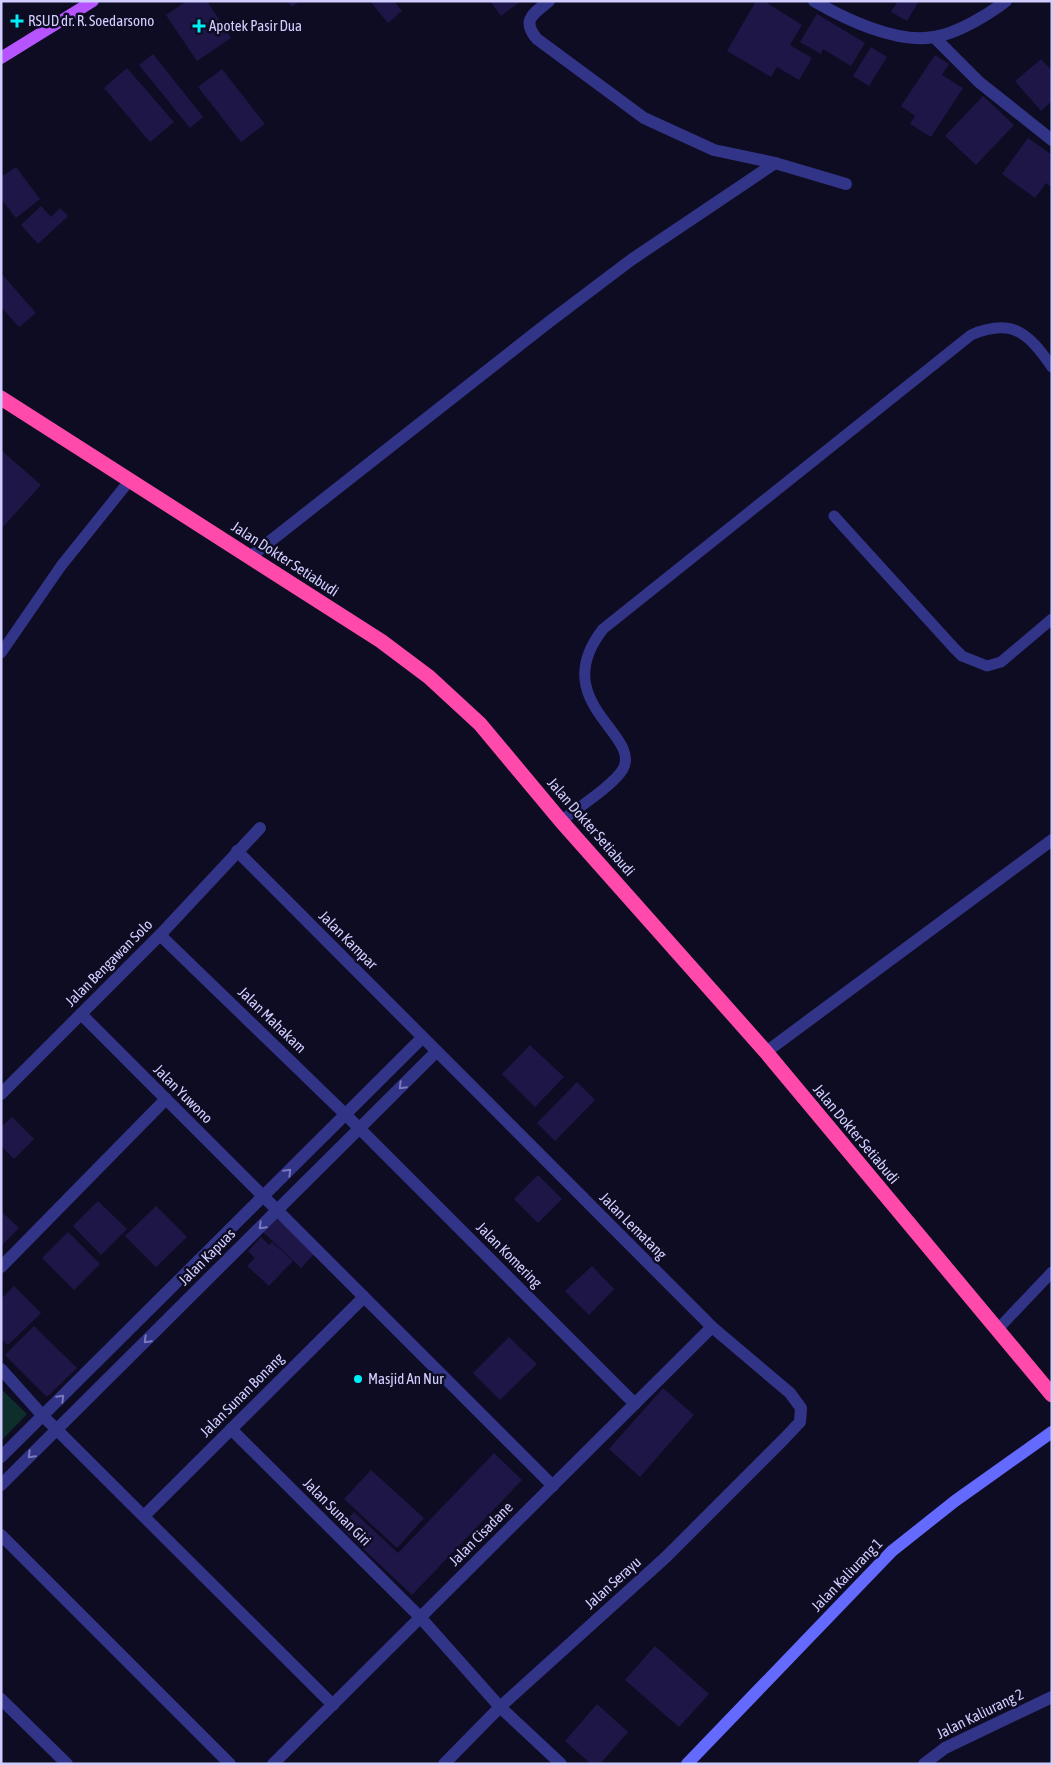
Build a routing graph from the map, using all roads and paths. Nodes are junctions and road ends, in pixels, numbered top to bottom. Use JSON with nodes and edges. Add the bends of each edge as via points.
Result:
{"nodes":[{"id":1,"x":93,"y":1,"type":"edge"},
{"id":2,"x":549,"y":1,"type":"edge"},
{"id":3,"x":814,"y":1,"type":"edge"},
{"id":4,"x":1006,"y":1,"type":"edge"},
{"id":5,"x":934,"y":37,"type":"junction"},
{"id":6,"x":1,"y":58,"type":"edge"},
{"id":7,"x":1052,"y":140,"type":"edge"},
{"id":8,"x":775,"y":162,"type":"junction"},
{"id":9,"x":846,"y":184,"type":"dead end"},
{"id":10,"x":1052,"y":367,"type":"edge"},
{"id":11,"x":1,"y":398,"type":"edge"},
{"id":12,"x":130,"y":480,"type":"junction"},
{"id":13,"x":834,"y":516,"type":"dead end"},
{"id":14,"x":250,"y":558,"type":"junction"},
{"id":15,"x":1052,"y":619,"type":"edge"},
{"id":16,"x":1,"y":653,"type":"edge"},
{"id":17,"x":560,"y":821,"type":"junction"},
{"id":18,"x":260,"y":828,"type":"dead end"},
{"id":19,"x":1052,"y":840,"type":"edge"},
{"id":20,"x":237,"y":851,"type":"junction"},
{"id":21,"x":160,"y":935,"type":"junction"},
{"id":22,"x":81,"y":1014,"type":"junction"},
{"id":23,"x":422,"y":1038,"type":"junction"},
{"id":24,"x":436,"y":1052,"type":"junction"},
{"id":25,"x":766,"y":1052,"type":"junction"},
{"id":26,"x":1,"y":1094,"type":"edge"},
{"id":27,"x":166,"y":1100,"type":"junction"},
{"id":28,"x":346,"y":1115,"type":"junction"},
{"id":29,"x":360,"y":1129,"type":"junction"},
{"id":30,"x":263,"y":1196,"type":"junction"},
{"id":31,"x":277,"y":1211,"type":"junction"},
{"id":32,"x":1,"y":1267,"type":"edge"},
{"id":33,"x":1052,"y":1272,"type":"edge"},
{"id":34,"x":364,"y":1297,"type":"junction"},
{"id":35,"x":712,"y":1327,"type":"junction"},
{"id":36,"x":997,"y":1330,"type":"junction"},
{"id":37,"x":1,"y":1369,"type":"edge"},
{"id":38,"x":1052,"y":1395,"type":"edge"},
{"id":39,"x":635,"y":1404,"type":"junction"},
{"id":40,"x":43,"y":1416,"type":"junction"},
{"id":41,"x":800,"y":1422,"type":"joint"},
{"id":42,"x":57,"y":1429,"type":"junction"},
{"id":43,"x":231,"y":1429,"type":"junction"},
{"id":44,"x":1052,"y":1432,"type":"edge"},
{"id":45,"x":1,"y":1457,"type":"edge"},
{"id":46,"x":1,"y":1485,"type":"edge"},
{"id":47,"x":553,"y":1486,"type":"junction"},
{"id":48,"x":144,"y":1516,"type":"junction"},
{"id":49,"x":1,"y":1536,"type":"edge"},
{"id":50,"x":420,"y":1618,"type":"junction"},
{"id":51,"x":1052,"y":1696,"type":"edge"},
{"id":52,"x":2,"y":1700,"type":"edge"},
{"id":53,"x":333,"y":1705,"type":"junction"},
{"id":54,"x":500,"y":1707,"type":"junction"},
{"id":55,"x":67,"y":1764,"type":"edge"},
{"id":56,"x":230,"y":1764,"type":"edge"},
{"id":57,"x":273,"y":1764,"type":"edge"},
{"id":58,"x":444,"y":1764,"type":"edge"},
{"id":59,"x":561,"y":1764,"type":"edge"},
{"id":60,"x":687,"y":1764,"type":"edge"},
{"id":61,"x":924,"y":1764,"type":"edge"}],
"edges":[{"from":1,"to":6,"type":"main road"},
{"from":2,"to":8,"type":"street","via":[[530,19],[528,26],[531,32],[644,118],[714,150]]},
{"from":3,"to":5,"type":"street","via":[[875,29],[904,36]]},
{"from":4,"to":5,"type":"street","via":[[984,18]]},
{"from":5,"to":7,"type":"street","via":[[980,82]]},
{"from":8,"to":9,"type":"street"},
{"from":8,"to":14,"type":"street","via":[[571,305]]},
{"from":10,"to":17,"type":"lane","via":[[1034,342],[1020,332],[987,328],[971,335],[603,629],[591,644],[583,673],[595,709],[624,748],[627,758],[616,779]]},
{"from":11,"to":12,"type":"highway","name":"Jalan Dokter Setiabudi"},
{"from":12,"to":14,"type":"highway","name":"Jalan Dokter Setiabudi"},
{"from":12,"to":16,"type":"lane","via":[[61,566]]},
{"from":13,"to":15,"type":"lane","via":[[954,648],[972,661],[987,666],[1001,662]]},
{"from":14,"to":17,"type":"highway","name":"Jalan Dokter Setiabudi","via":[[382,641],[429,677],[480,724]]},
{"from":17,"to":25,"type":"highway","name":"Jalan Dokter Setiabudi"},
{"from":18,"to":20,"type":"street","name":"Jalan Bengawan Solo"},
{"from":19,"to":25,"type":"street"},
{"from":20,"to":21,"type":"street","name":"Jalan Bengawan Solo"},
{"from":20,"to":23,"type":"street","name":"Jalan Kampar"},
{"from":21,"to":22,"type":"street","name":"Jalan Bengawan Solo"},
{"from":21,"to":28,"type":"street","name":"Jalan Mahakam"},
{"from":22,"to":26,"type":"street","name":"Jalan Bengawan Solo"},
{"from":22,"to":27,"type":"street","name":"Jalan Yuwono"},
{"from":23,"to":24,"type":"street","name":"Jalan Kampar"},
{"from":23,"to":28,"type":"street","name":"Jalan Kapuas"},
{"from":24,"to":29,"type":"street","name":"Jalan Kapuas","one_way":true},
{"from":24,"to":35,"type":"street","name":"Jalan Lematang"},
{"from":25,"to":36,"type":"highway","name":"Jalan Dokter Setiabudi"},
{"from":27,"to":30,"type":"street","name":"Jalan Yuwono"},
{"from":27,"to":32,"type":"street"},
{"from":28,"to":29,"type":"street","name":"Jalan Mahakam"},
{"from":30,"to":28,"type":"street","name":"Jalan Kapuas","one_way":true},
{"from":29,"to":31,"type":"street","name":"Jalan Kapuas"},
{"from":29,"to":39,"type":"street","name":"Jalan Komering"},
{"from":30,"to":31,"type":"street","name":"Jalan Yuwono"},
{"from":40,"to":30,"type":"street","name":"Jalan Kapuas","one_way":true},
{"from":31,"to":34,"type":"street","name":"Jalan Yuwono"},
{"from":31,"to":42,"type":"street","name":"Jalan Kapuas","one_way":true},
{"from":33,"to":36,"type":"lane"},
{"from":34,"to":43,"type":"street","name":"Jalan Sunan Bonang"},
{"from":34,"to":47,"type":"street","name":"Jalan Yuwono"},
{"from":35,"to":39,"type":"street","name":"Jalan Cisadane"},
{"from":35,"to":41,"type":"street","name":"Jalan Lematang","via":[[794,1397],[801,1408]]},
{"from":36,"to":38,"type":"highway","name":"Jalan Dokter Setiabudi"},
{"from":37,"to":40,"type":"street"},
{"from":39,"to":47,"type":"street","name":"Jalan Cisadane"},
{"from":40,"to":42,"type":"street"},
{"from":40,"to":45,"type":"street","name":"Jalan Kapuas"},
{"from":41,"to":54,"type":"street","name":"Jalan Serayu","via":[[666,1557]]},
{"from":42,"to":46,"type":"street","name":"Jalan Kapuas","one_way":true},
{"from":42,"to":48,"type":"street"},
{"from":43,"to":48,"type":"street","name":"Jalan Sunan Bonang"},
{"from":43,"to":50,"type":"street","name":"Jalan Sunan Giri"},
{"from":44,"to":60,"type":"street","name":"Jalan Kaliurang 1","via":[[955,1500],[892,1551]]},
{"from":47,"to":50,"type":"street","name":"Jalan Cisadane"},
{"from":48,"to":53,"type":"street"},
{"from":49,"to":56,"type":"street"},
{"from":50,"to":53,"type":"street","name":"Jalan Cisadane"},
{"from":50,"to":54,"type":"street","name":"Jalan Sunan Giri"},
{"from":51,"to":61,"type":"street","name":"Jalan Kaliurang 2","via":[[945,1748]]},
{"from":52,"to":55,"type":"street"},
{"from":53,"to":57,"type":"street","name":"Jalan Cisadane"},
{"from":54,"to":58,"type":"street","name":"Jalan Serayu"},
{"from":54,"to":59,"type":"street","name":"Jalan Sunan Giri"}]}
